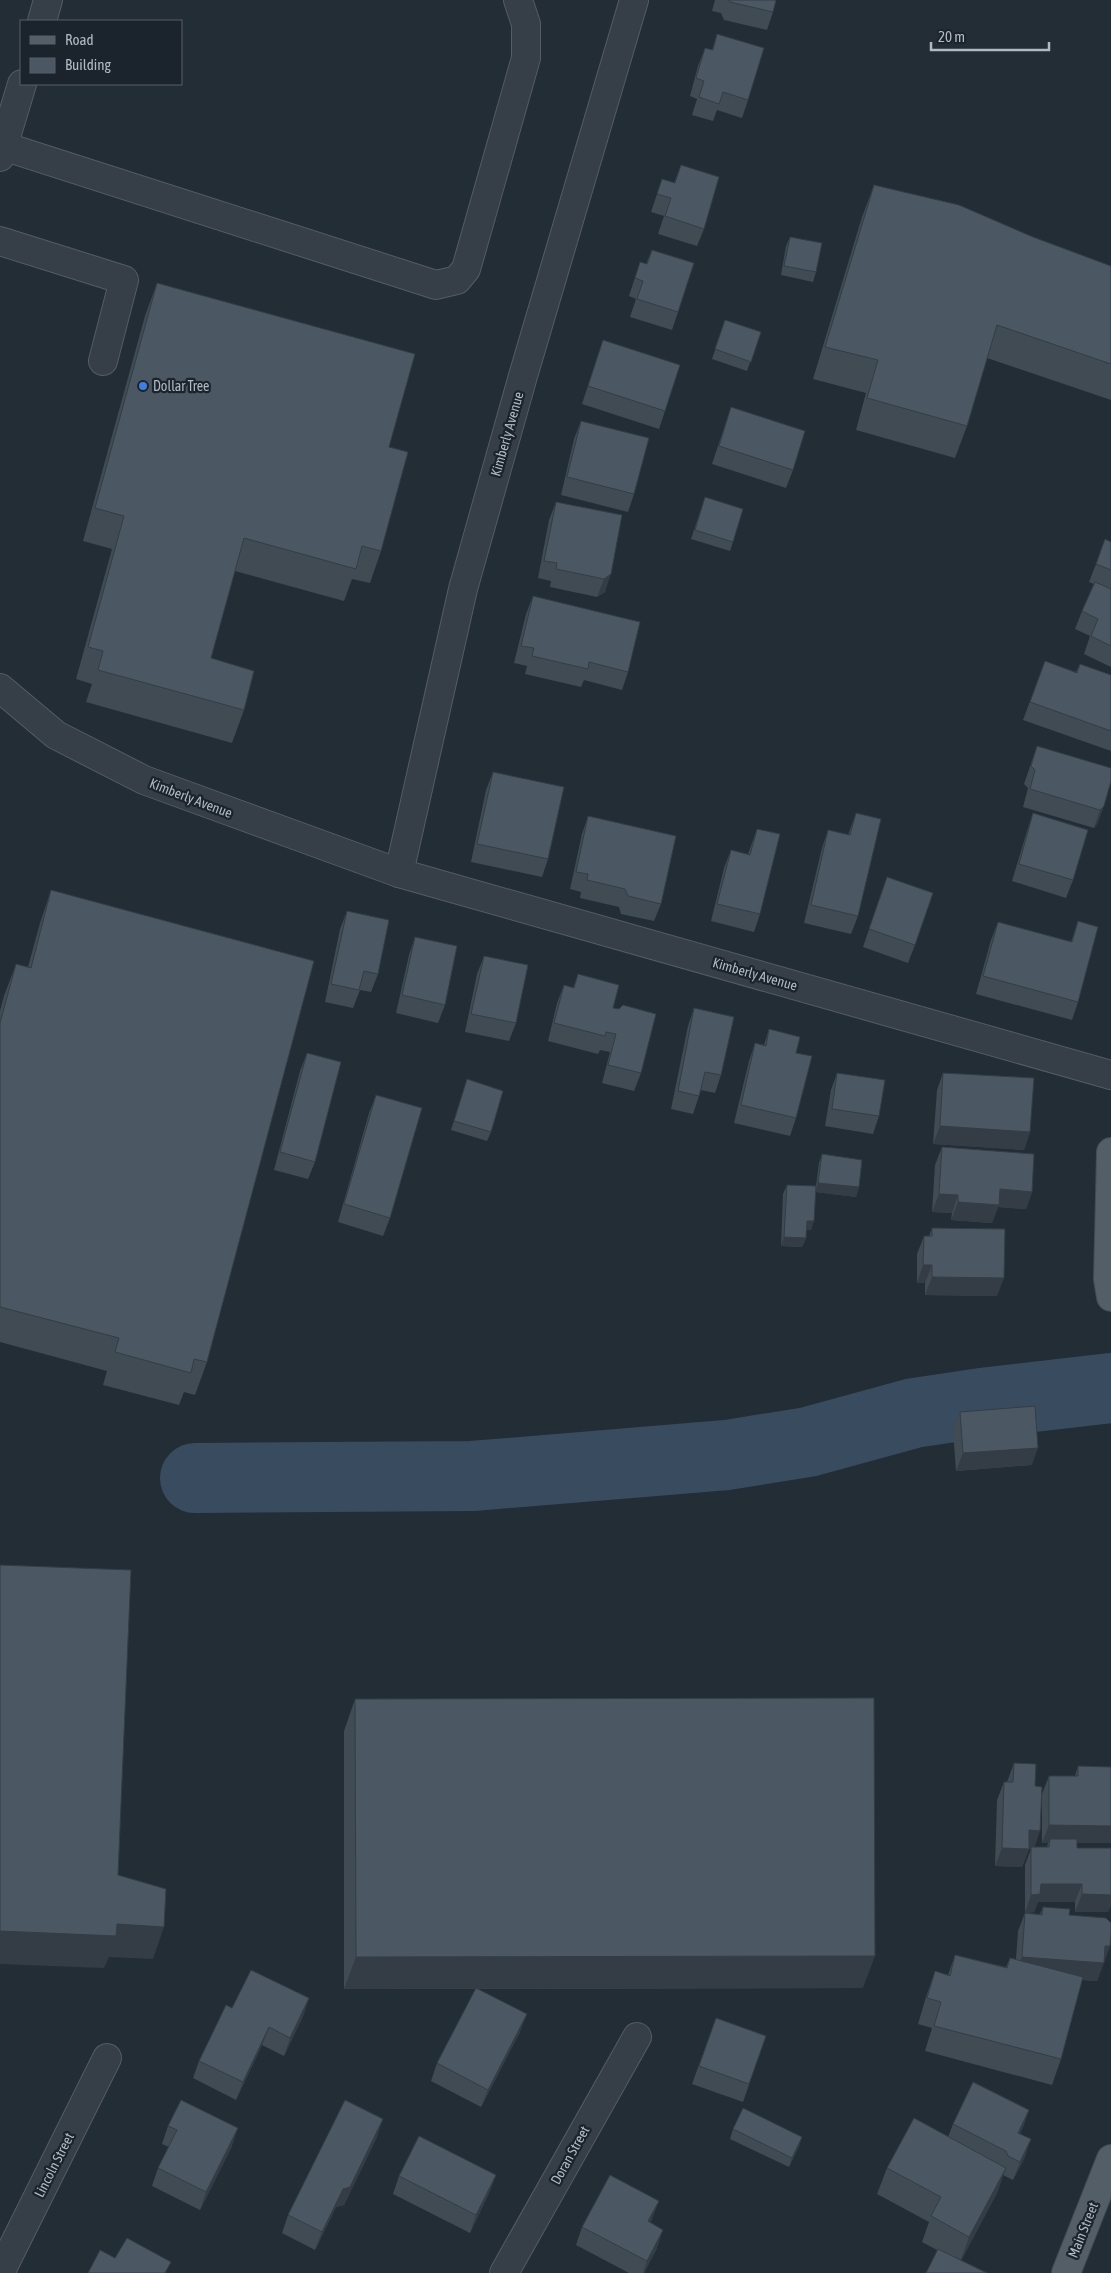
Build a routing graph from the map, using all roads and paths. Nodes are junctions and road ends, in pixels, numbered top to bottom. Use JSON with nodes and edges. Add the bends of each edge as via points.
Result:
{"nodes":[{"id":1,"x":48,"y":0,"type":"edge"},
{"id":2,"x":518,"y":0,"type":"edge"},
{"id":3,"x":634,"y":0,"type":"edge"},
{"id":4,"x":42,"y":20,"type":"edge"},
{"id":5,"x":22,"y":85,"type":"edge"},
{"id":6,"x":2,"y":151,"type":"edge"},
{"id":7,"x":0,"y":241,"type":"edge"},
{"id":8,"x":103,"y":361,"type":"dead end"},
{"id":9,"x":0,"y":688,"type":"edge"},
{"id":10,"x":399,"y":873,"type":"junction"},
{"id":11,"x":1111,"y":1075,"type":"edge"},
{"id":12,"x":1111,"y":1152,"type":"edge"},
{"id":13,"x":1111,"y":1297,"type":"edge"},
{"id":14,"x":637,"y":2037,"type":"dead end"},
{"id":15,"x":107,"y":2058,"type":"dead end"},
{"id":16,"x":1111,"y":2159,"type":"edge"},
{"id":17,"x":0,"y":2273,"type":"edge"},
{"id":18,"x":504,"y":2273,"type":"edge"},
{"id":19,"x":1066,"y":2273,"type":"edge"}],
"edges":[{"from":1,"to":4,"type":"street"},
{"from":2,"to":6,"type":"street","via":[[526,24],[526,58],[466,269],[457,280],[436,285]]},
{"from":3,"to":10,"type":"street","name":"Kimberly Avenue","via":[[463,589]]},
{"from":5,"to":6,"type":"street"},
{"from":7,"to":8,"type":"street","via":[[124,280]]},
{"from":9,"to":10,"type":"street","name":"Kimberly Avenue","via":[[56,735],[144,780]]},
{"from":10,"to":11,"type":"street","name":"Kimberly Avenue"},
{"from":12,"to":13,"type":"main road","via":[[1108,1279]]},
{"from":14,"to":18,"type":"street","name":"Doran Street"},
{"from":15,"to":17,"type":"street","name":"Lincoln Street"},
{"from":16,"to":19,"type":"main road","name":"Main Street"}]}
